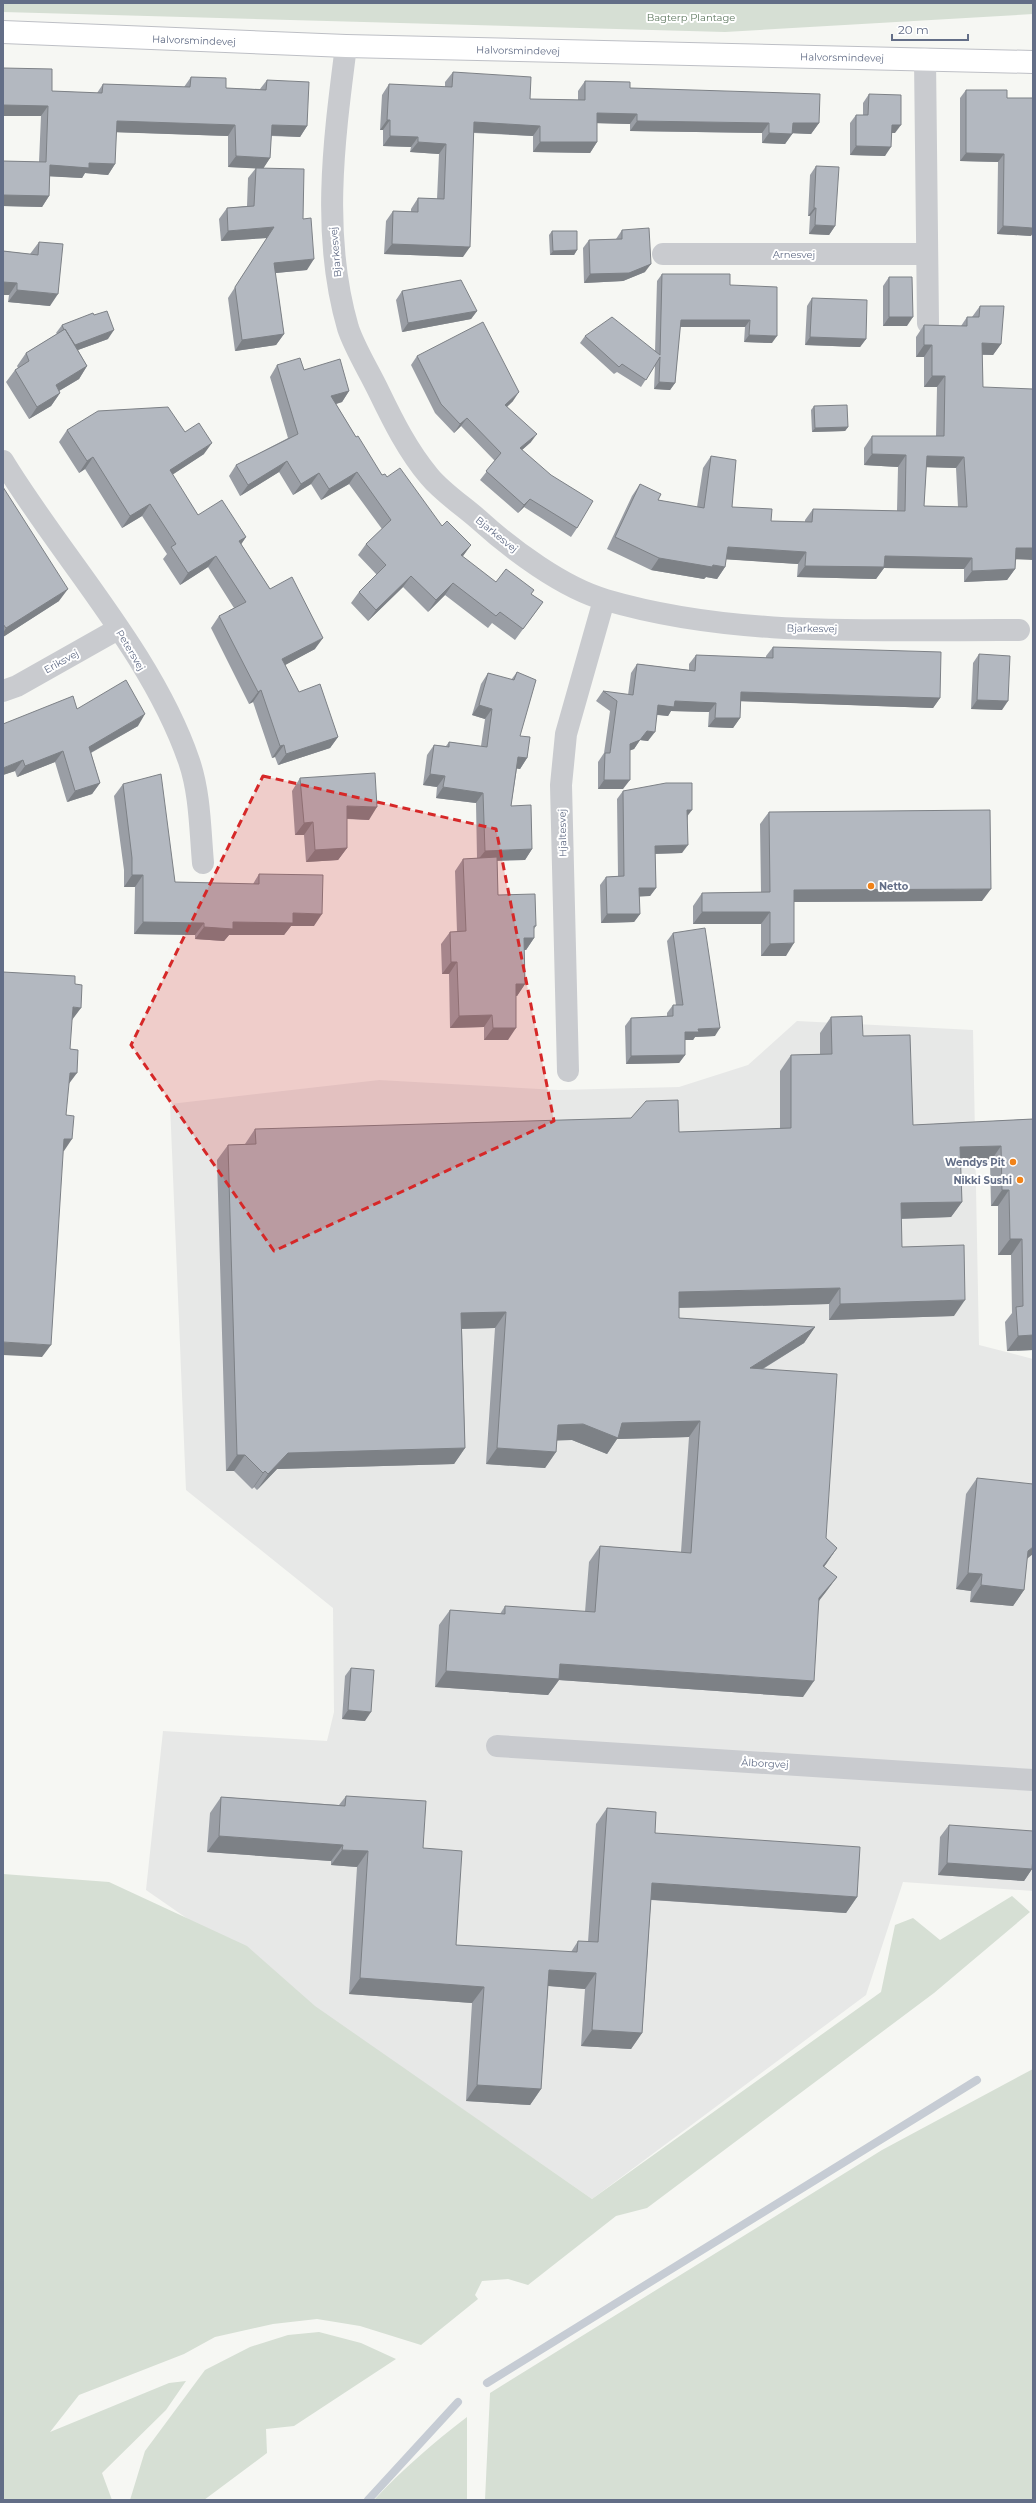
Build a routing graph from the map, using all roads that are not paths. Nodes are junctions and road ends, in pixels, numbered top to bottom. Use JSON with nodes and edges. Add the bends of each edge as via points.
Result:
{"nodes":[{"id":1,"x":3,"y":32,"type":"edge"},
{"id":2,"x":346,"y":46,"type":"junction"},
{"id":3,"x":925,"y":59,"type":"junction"},
{"id":4,"x":1033,"y":62,"type":"edge"},
{"id":5,"x":663,"y":254,"type":"dead end"},
{"id":6,"x":926,"y":254,"type":"junction"},
{"id":7,"x":928,"y":323,"type":"dead end"},
{"id":8,"x":3,"y":461,"type":"edge"},
{"id":9,"x":604,"y":600,"type":"junction"},
{"id":10,"x":118,"y":628,"type":"junction"},
{"id":11,"x":1019,"y":630,"type":"dead end"},
{"id":12,"x":3,"y":691,"type":"edge"},
{"id":13,"x":203,"y":862,"type":"dead end"},
{"id":14,"x":568,"y":1072,"type":"dead end"},
{"id":15,"x":497,"y":1746,"type":"dead end"},
{"id":16,"x":1033,"y":1780,"type":"edge"}],
"edges":[{"from":1,"to":2,"type":"street","name":"Halvorsmindevej"},
{"from":2,"to":3,"type":"street","name":"Halvorsmindevej"},
{"from":2,"to":9,"type":"street","name":"Bjarkesvej","via":[[334,134],[331,201],[337,280],[349,330],[395,425],[429,477],[492,532],[545,571]]},
{"from":3,"to":4,"type":"street","name":"Halvorsmindevej"},
{"from":3,"to":6,"type":"street"},
{"from":5,"to":6,"type":"street","name":"Arnesvej"},
{"from":6,"to":7,"type":"street"},
{"from":8,"to":10,"type":"street","name":"Petersvej"},
{"from":9,"to":11,"type":"street","name":"Bjarkesvej","via":[[697,620],[786,628]]},
{"from":9,"to":14,"type":"street","name":"Hjaltesvej","via":[[566,734],[561,785]]},
{"from":10,"to":12,"type":"street","name":"Eriksvej","via":[[17,686]]},
{"from":10,"to":13,"type":"street","name":"Petersvej","via":[[165,705],[189,762],[199,811]]},
{"from":15,"to":16,"type":"street","name":"Ålborgvej"}]}
